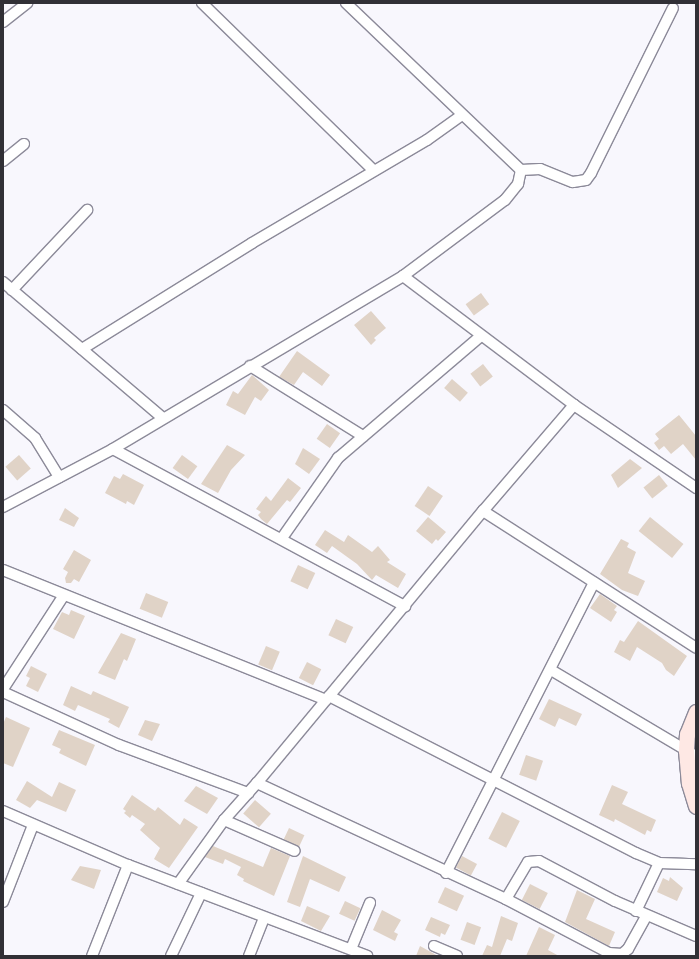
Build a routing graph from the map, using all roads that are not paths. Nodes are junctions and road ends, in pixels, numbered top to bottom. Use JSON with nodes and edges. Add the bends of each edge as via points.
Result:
{"nodes":[{"id":1,"x":27,"y":3,"type":"edge"},
{"id":2,"x":202,"y":3,"type":"edge"},
{"id":3,"x":346,"y":3,"type":"edge"},
{"id":4,"x":673,"y":8,"type":"dead end"},
{"id":5,"x":3,"y":22,"type":"edge"},
{"id":6,"x":462,"y":116,"type":"junction"},
{"id":7,"x":24,"y":144,"type":"dead end"},
{"id":8,"x":3,"y":161,"type":"edge"},
{"id":9,"x":521,"y":170,"type":"junction"},
{"id":10,"x":374,"y":172,"type":"junction"},
{"id":11,"x":87,"y":210,"type":"dead end"},
{"id":12,"x":403,"y":276,"type":"junction"},
{"id":13,"x":3,"y":282,"type":"edge"},
{"id":14,"x":12,"y":290,"type":"junction"},
{"id":15,"x":481,"y":336,"type":"junction"},
{"id":16,"x":82,"y":349,"type":"junction"},
{"id":17,"x":250,"y":366,"type":"junction"},
{"id":18,"x":574,"y":405,"type":"junction"},
{"id":19,"x":3,"y":410,"type":"edge"},
{"id":20,"x":163,"y":418,"type":"junction"},
{"id":21,"x":363,"y":436,"type":"junction"},
{"id":22,"x":114,"y":449,"type":"junction"},
{"id":23,"x":59,"y":477,"type":"junction"},
{"id":24,"x":696,"y":488,"type":"edge"},
{"id":25,"x":3,"y":507,"type":"edge"},
{"id":26,"x":483,"y":511,"type":"junction"},
{"id":27,"x":282,"y":538,"type":"junction"},
{"id":28,"x":3,"y":570,"type":"edge"},
{"id":29,"x":594,"y":582,"type":"junction"},
{"id":30,"x":64,"y":595,"type":"junction"},
{"id":31,"x":405,"y":606,"type":"junction"},
{"id":32,"x":696,"y":648,"type":"edge"},
{"id":33,"x":551,"y":670,"type":"junction"},
{"id":34,"x":3,"y":689,"type":"edge"},
{"id":35,"x":3,"y":692,"type":"edge"},
{"id":36,"x":327,"y":698,"type":"junction"},
{"id":37,"x":696,"y":712,"type":"edge"},
{"id":38,"x":691,"y":753,"type":"edge"},
{"id":39,"x":494,"y":779,"type":"junction"},
{"id":40,"x":257,"y":784,"type":"junction"},
{"id":41,"x":248,"y":793,"type":"junction"},
{"id":42,"x":696,"y":806,"type":"edge"},
{"id":43,"x":3,"y":811,"type":"edge"},
{"id":44,"x":224,"y":820,"type":"junction"},
{"id":45,"x":33,"y":825,"type":"junction"},
{"id":46,"x":296,"y":851,"type":"dead end"},
{"id":47,"x":659,"y":863,"type":"junction"},
{"id":48,"x":696,"y":864,"type":"edge"},
{"id":49,"x":128,"y":865,"type":"junction"},
{"id":50,"x":446,"y":872,"type":"junction"},
{"id":51,"x":178,"y":884,"type":"junction"},
{"id":52,"x":201,"y":893,"type":"junction"},
{"id":53,"x":506,"y":899,"type":"junction"},
{"id":54,"x":3,"y":902,"type":"edge"},
{"id":55,"x":370,"y":903,"type":"dead end"},
{"id":56,"x":636,"y":911,"type":"junction"},
{"id":57,"x":646,"y":916,"type":"junction"},
{"id":58,"x":264,"y":918,"type":"junction"},
{"id":59,"x":696,"y":936,"type":"edge"},
{"id":60,"x":434,"y":946,"type":"dead end"},
{"id":61,"x":351,"y":949,"type":"junction"},
{"id":62,"x":92,"y":956,"type":"edge"},
{"id":63,"x":171,"y":956,"type":"edge"},
{"id":64,"x":248,"y":956,"type":"edge"},
{"id":65,"x":367,"y":956,"type":"edge"},
{"id":66,"x":458,"y":956,"type":"edge"}],
"edges":[{"from":1,"to":5,"type":"street"},
{"from":2,"to":10,"type":"street"},
{"from":3,"to":6,"type":"street"},
{"from":4,"to":9,"type":"street","via":[[621,116],[586,180],[573,182],[540,169]]},
{"from":6,"to":9,"type":"street"},
{"from":6,"to":10,"type":"street"},
{"from":7,"to":8,"type":"street"},
{"from":9,"to":12,"type":"street","via":[[518,184],[504,200]]},
{"from":10,"to":16,"type":"street"},
{"from":11,"to":14,"type":"street"},
{"from":12,"to":15,"type":"street"},
{"from":12,"to":17,"type":"street"},
{"from":13,"to":14,"type":"street"},
{"from":14,"to":16,"type":"street"},
{"from":15,"to":18,"type":"street"},
{"from":15,"to":21,"type":"street"},
{"from":16,"to":20,"type":"street"},
{"from":17,"to":20,"type":"street"},
{"from":17,"to":21,"type":"street"},
{"from":18,"to":24,"type":"street"},
{"from":18,"to":26,"type":"street"},
{"from":19,"to":23,"type":"street","via":[[35,438]]},
{"from":20,"to":22,"type":"street"},
{"from":21,"to":27,"type":"street","via":[[331,466]]},
{"from":22,"to":23,"type":"street"},
{"from":22,"to":27,"type":"street"},
{"from":23,"to":25,"type":"street"},
{"from":26,"to":29,"type":"street"},
{"from":26,"to":31,"type":"street"},
{"from":27,"to":31,"type":"street"},
{"from":28,"to":30,"type":"street"},
{"from":29,"to":32,"type":"street"},
{"from":29,"to":33,"type":"street"},
{"from":30,"to":34,"type":"street"},
{"from":30,"to":36,"type":"street"},
{"from":31,"to":36,"type":"street"},
{"from":33,"to":38,"type":"street"},
{"from":33,"to":39,"type":"street"},
{"from":35,"to":41,"type":"street","via":[[119,745]]},
{"from":36,"to":39,"type":"street","via":[[452,761]]},
{"from":36,"to":40,"type":"street"},
{"from":37,"to":38,"type":"street","via":[[687,734]]},
{"from":38,"to":42,"type":"street","via":[[688,783]]},
{"from":39,"to":47,"type":"street","via":[[570,820]]},
{"from":39,"to":50,"type":"street"},
{"from":40,"to":41,"type":"street"},
{"from":40,"to":50,"type":"street"},
{"from":41,"to":44,"type":"street"},
{"from":43,"to":45,"type":"street"},
{"from":44,"to":46,"type":"street"},
{"from":44,"to":51,"type":"street"},
{"from":45,"to":49,"type":"street"},
{"from":45,"to":54,"type":"street"},
{"from":47,"to":48,"type":"street"},
{"from":47,"to":56,"type":"street"},
{"from":49,"to":51,"type":"street"},
{"from":49,"to":62,"type":"street"},
{"from":50,"to":53,"type":"street"},
{"from":51,"to":52,"type":"street"},
{"from":52,"to":58,"type":"street"},
{"from":52,"to":63,"type":"street"},
{"from":53,"to":56,"type":"street","via":[[528,862],[533,860],[546,863]]},
{"from":53,"to":57,"type":"street","via":[[616,954],[622,954],[628,949]]},
{"from":55,"to":61,"type":"street"},
{"from":56,"to":57,"type":"street"},
{"from":57,"to":59,"type":"street"},
{"from":58,"to":61,"type":"street"},
{"from":58,"to":64,"type":"street"},
{"from":60,"to":66,"type":"street"},
{"from":61,"to":65,"type":"street"}]}
